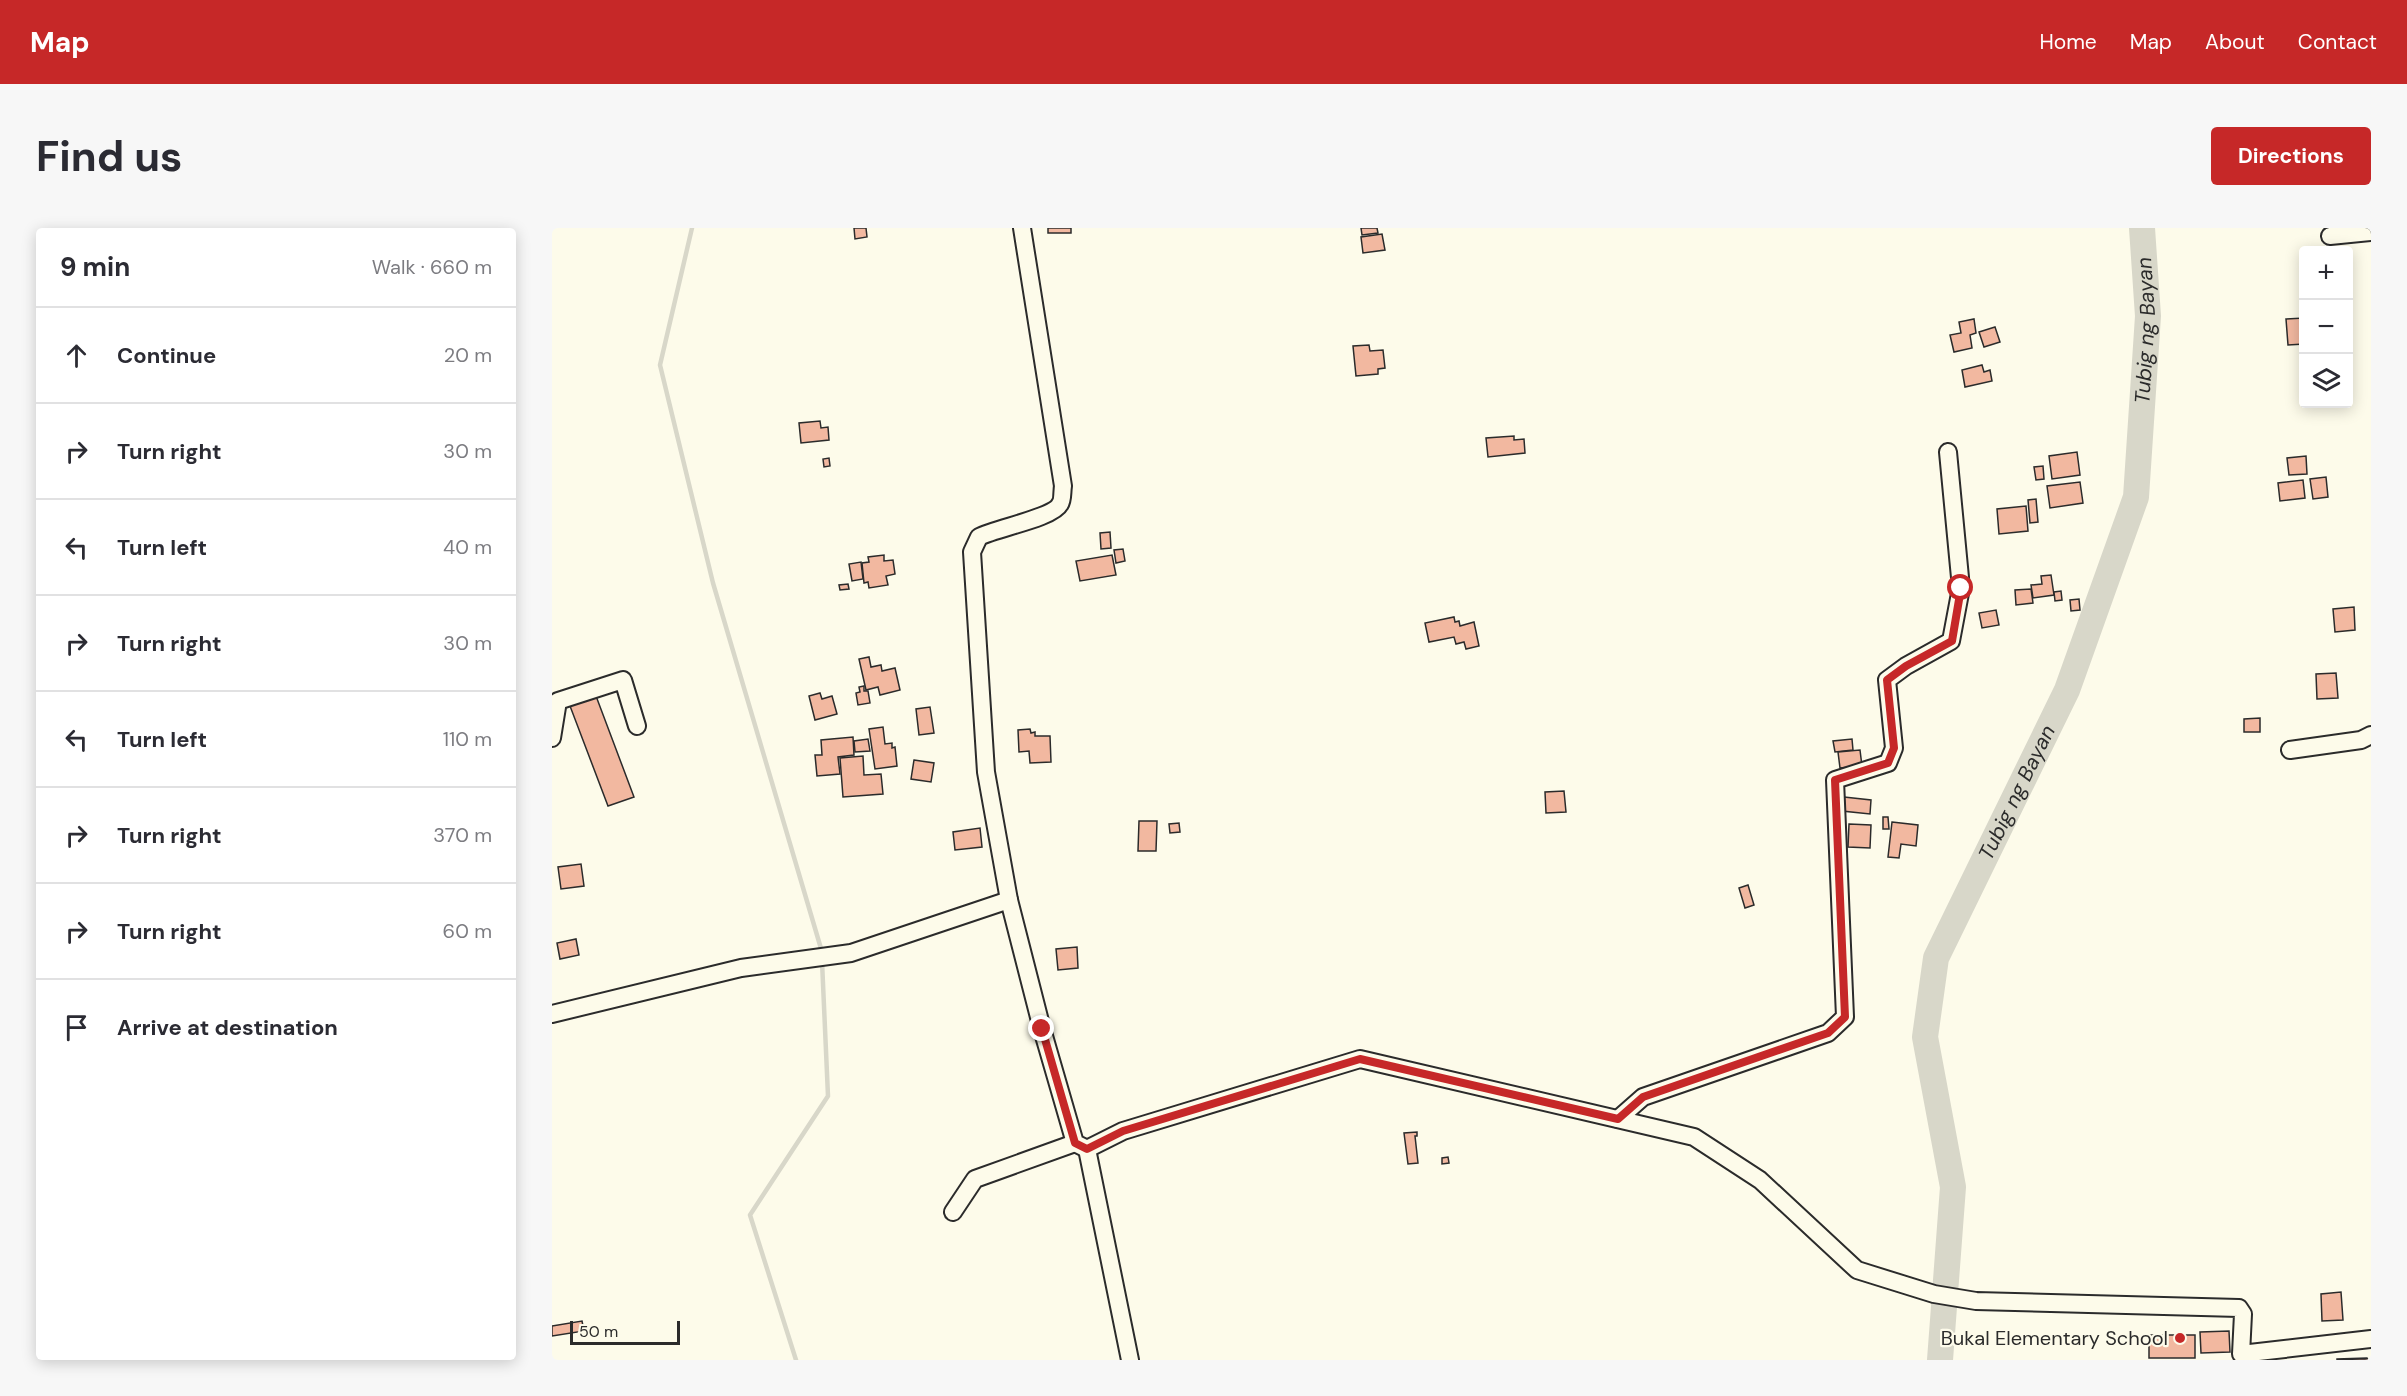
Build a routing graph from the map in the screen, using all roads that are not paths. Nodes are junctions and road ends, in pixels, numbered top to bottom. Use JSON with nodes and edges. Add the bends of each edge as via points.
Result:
{"nodes":[{"id":1,"x":1022,"y":228,"type":"edge"},
{"id":2,"x":2371,"y":232,"type":"edge"},
{"id":3,"x":2330,"y":236,"type":"dead end"},
{"id":4,"x":1948,"y":452,"type":"dead end"},
{"id":5,"x":637,"y":726,"type":"dead end"},
{"id":6,"x":2371,"y":735,"type":"edge"},
{"id":7,"x":552,"y":738,"type":"edge"},
{"id":8,"x":2290,"y":750,"type":"dead end"},
{"id":9,"x":1009,"y":900,"type":"junction"},
{"id":10,"x":552,"y":1014,"type":"edge"},
{"id":11,"x":1618,"y":1119,"type":"junction"},
{"id":12,"x":1081,"y":1146,"type":"junction"},
{"id":13,"x":953,"y":1212,"type":"dead end"},
{"id":14,"x":2371,"y":1339,"type":"edge"},
{"id":15,"x":1130,"y":1360,"type":"edge"}],
"edges":[{"from":1,"to":9,"type":"street","via":[[1063,486],[1061,504],[1052,514],[992,530],[979,537],[972,552],[986,772]]},
{"from":2,"to":3,"type":"street"},
{"from":4,"to":11,"type":"street","via":[[1961,588],[1952,641],[1887,680],[1894,748],[1888,763],[1835,780],[1845,1017],[1828,1033],[1643,1097]]},
{"from":5,"to":7,"type":"street","via":[[623,680],[558,701]]},
{"from":6,"to":8,"type":"street","via":[[2361,740]]},
{"from":9,"to":10,"type":"street","via":[[852,954],[741,968]]},
{"from":9,"to":12,"type":"street","via":[[1042,1029]]},
{"from":11,"to":12,"type":"street","via":[[1360,1059]]},
{"from":11,"to":14,"type":"street","via":[[1695,1137],[1760,1180],[1857,1270],[1934,1294],[1976,1301],[2239,1308],[2243,1314],[2241,1354]]},
{"from":12,"to":13,"type":"street","via":[[975,1179]]},
{"from":12,"to":15,"type":"street"}]}
